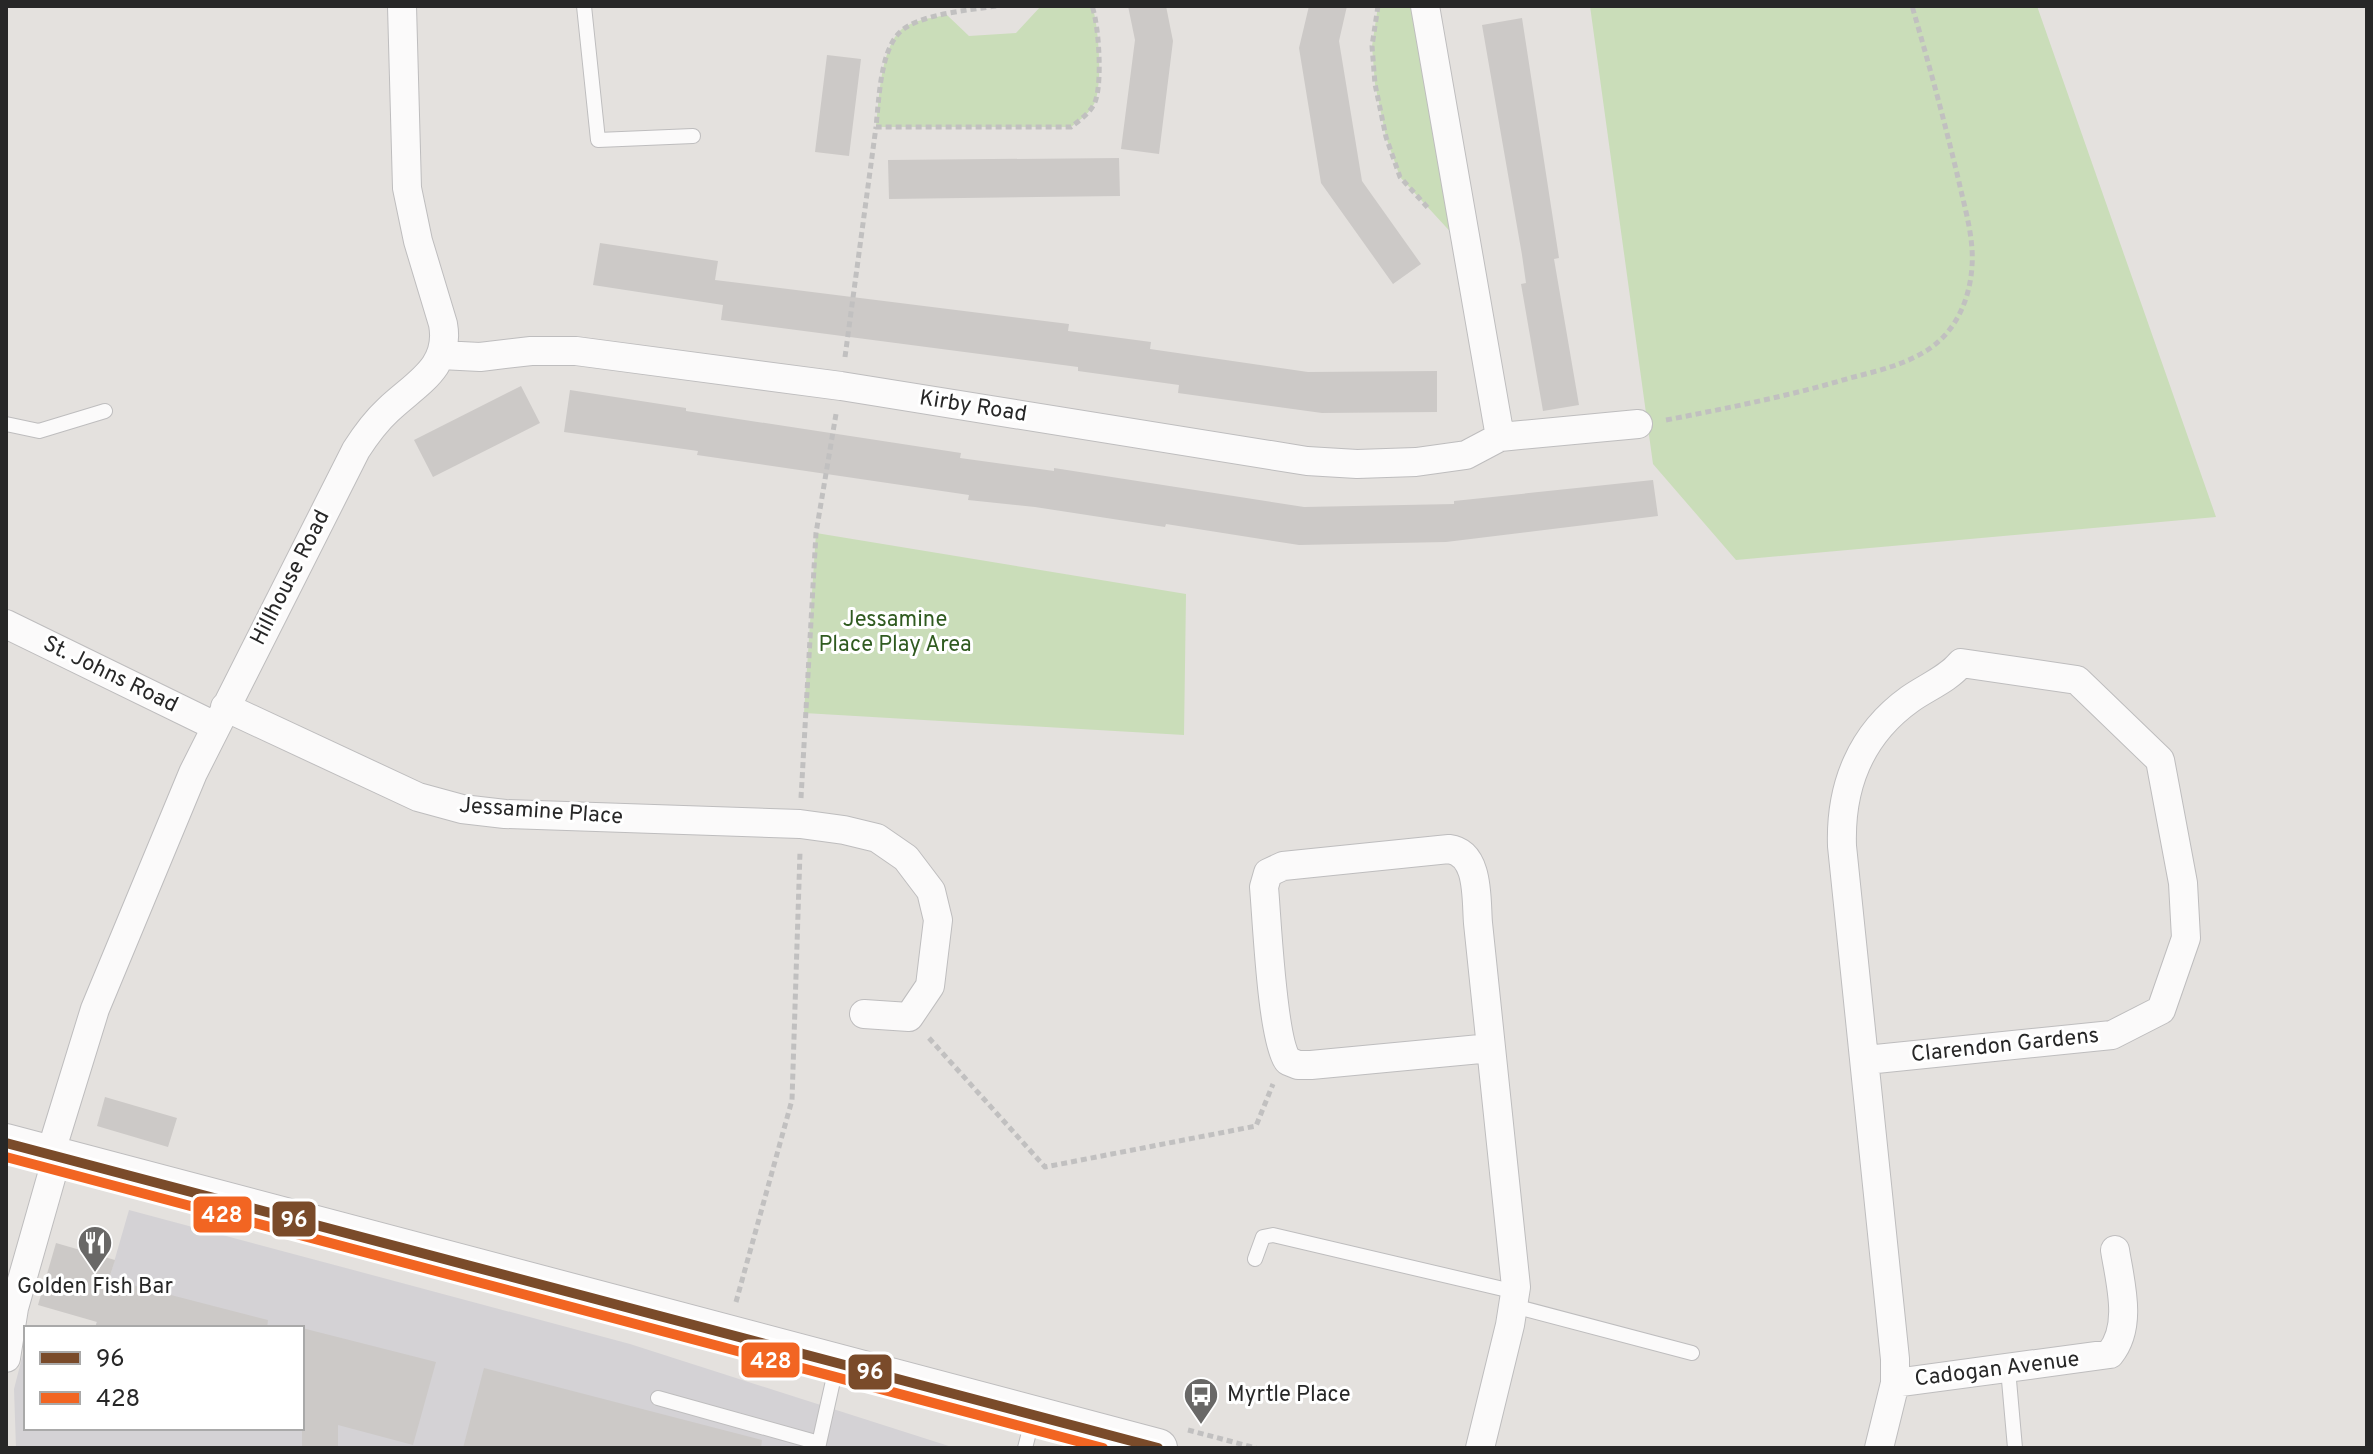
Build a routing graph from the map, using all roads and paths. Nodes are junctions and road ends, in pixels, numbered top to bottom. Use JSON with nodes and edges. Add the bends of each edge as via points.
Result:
{"nodes":[{"id":1,"x":402,"y":6,"type":"edge"},
{"id":2,"x":584,"y":6,"type":"edge"},
{"id":3,"x":996,"y":6,"type":"edge"},
{"id":4,"x":1092,"y":6,"type":"edge"},
{"id":5,"x":1378,"y":6,"type":"edge"},
{"id":6,"x":1425,"y":6,"type":"edge"},
{"id":7,"x":1912,"y":6,"type":"edge"},
{"id":8,"x":876,"y":127,"type":"junction"},
{"id":9,"x":693,"y":136,"type":"dead end"},
{"id":10,"x":1468,"y":251,"type":"junction"},
{"id":11,"x":441,"y":355,"type":"junction"},
{"id":12,"x":841,"y":386,"type":"junction"},
{"id":13,"x":105,"y":411,"type":"dead end"},
{"id":14,"x":6,"y":424,"type":"edge"},
{"id":15,"x":1638,"y":424,"type":"joint"},
{"id":16,"x":1500,"y":437,"type":"junction"},
{"id":17,"x":6,"y":624,"type":"edge"},
{"id":18,"x":220,"y":716,"type":"junction"},
{"id":19,"x":800,"y":824,"type":"junction"},
{"id":20,"x":864,"y":1014,"type":"dead end"},
{"id":21,"x":909,"y":1017,"type":"junction"},
{"id":22,"x":1491,"y":1048,"type":"junction"},
{"id":23,"x":1285,"y":1056,"type":"junction"},
{"id":24,"x":1866,"y":1060,"type":"junction"},
{"id":25,"x":6,"y":1143,"type":"edge"},
{"id":26,"x":53,"y":1156,"type":"junction"},
{"id":27,"x":2115,"y":1250,"type":"dead end"},
{"id":28,"x":1255,"y":1259,"type":"dead end"},
{"id":29,"x":1515,"y":1299,"type":"junction"},
{"id":30,"x":728,"y":1334,"type":"junction"},
{"id":31,"x":1692,"y":1353,"type":"dead end"},
{"id":32,"x":6,"y":1358,"type":"edge"},
{"id":33,"x":837,"y":1363,"type":"junction"},
{"id":34,"x":2008,"y":1369,"type":"junction"},
{"id":35,"x":1895,"y":1383,"type":"junction"},
{"id":36,"x":658,"y":1398,"type":"dead end"},
{"id":37,"x":1029,"y":1432,"type":"edge"},
{"id":38,"x":818,"y":1445,"type":"edge"},
{"id":39,"x":1158,"y":1448,"type":"edge"},
{"id":40,"x":1480,"y":1448,"type":"edge"},
{"id":41,"x":1879,"y":1448,"type":"edge"},
{"id":42,"x":2015,"y":1448,"type":"edge"}],
"edges":[{"from":1,"to":11,"type":"street","via":[[407,188],[443,324]]},
{"from":2,"to":9,"type":"lane","via":[[598,140]]},
{"from":3,"to":8,"type":"path","via":[[913,23],[899,33],[884,64]]},
{"from":4,"to":8,"type":"path","via":[[1097,21],[1096,101],[1071,127]]},
{"from":5,"to":10,"type":"path","via":[[1372,46],[1375,84],[1400,177]]},
{"from":6,"to":10,"type":"street"},
{"from":7,"to":15,"type":"path","via":[[1970,230],[1971,276],[1960,315],[1930,348],[1901,364],[1797,394]]},
{"from":8,"to":12,"type":"path"},
{"from":10,"to":16,"type":"street"},
{"from":11,"to":12,"type":"street","name":"Kirby Road","via":[[576,351]]},
{"from":11,"to":18,"type":"street","name":"Hillhouse Road","via":[[429,375],[387,411],[356,450]]},
{"from":12,"to":16,"type":"street","name":"Kirby Road","via":[[1307,461],[1384,464],[1441,459],[1466,455]]},
{"from":12,"to":19,"type":"path","via":[[816,533]]},
{"from":13,"to":14,"type":"lane","via":[[39,431]]},
{"from":15,"to":16,"type":"street","name":"Kirby Road"},
{"from":17,"to":18,"type":"street","name":"St. Johns Road"},
{"from":18,"to":19,"type":"street","name":"Jessamine Place","via":[[418,797],[462,809]]},
{"from":18,"to":26,"type":"street","name":"Hillhouse Road","via":[[101,991]]},
{"from":19,"to":21,"type":"street","name":"Jessamine Place","via":[[877,838],[906,858],[931,891],[938,920],[930,986]]},
{"from":19,"to":30,"type":"path","via":[[792,1100]]},
{"from":20,"to":21,"type":"street"},
{"from":21,"to":23,"type":"path","via":[[1045,1167],[1256,1126]]},
{"from":22,"to":23,"type":"street","via":[[1302,1065]]},
{"from":22,"to":23,"type":"street","via":[[1473,872],[1465,856],[1449,849],[1283,866],[1268,873],[1264,887]]},
{"from":22,"to":29,"type":"street"},
{"from":24,"to":24,"type":"street","name":"Clarendon Gardens","via":[[1841,820],[1861,752],[1894,712],[1961,663],[2077,680],[2160,760],[2183,883],[2186,938],[2161,1010],[2112,1035]]},
{"from":24,"to":35,"type":"street","name":"Clarendon Gardens"},
{"from":25,"to":26,"type":"main road"},
{"from":26,"to":30,"type":"main road"},
{"from":26,"to":32,"type":"street","name":"Hillhouse Road"},
{"from":27,"to":34,"type":"street","name":"Cadogan Avenue","via":[[2122,1327],[2110,1354]]},
{"from":28,"to":29,"type":"lane","via":[[1263,1237],[1273,1235]]},
{"from":29,"to":31,"type":"lane"},
{"from":29,"to":40,"type":"street"},
{"from":30,"to":33,"type":"main road"},
{"from":33,"to":37,"type":"main road"},
{"from":33,"to":38,"type":"lane"},
{"from":34,"to":35,"type":"street","name":"Cadogan Avenue"},
{"from":34,"to":42,"type":"lane"},
{"from":35,"to":41,"type":"street","name":"Clarendon Gardens"},
{"from":36,"to":38,"type":"lane"},
{"from":37,"to":39,"type":"main road"}]}
